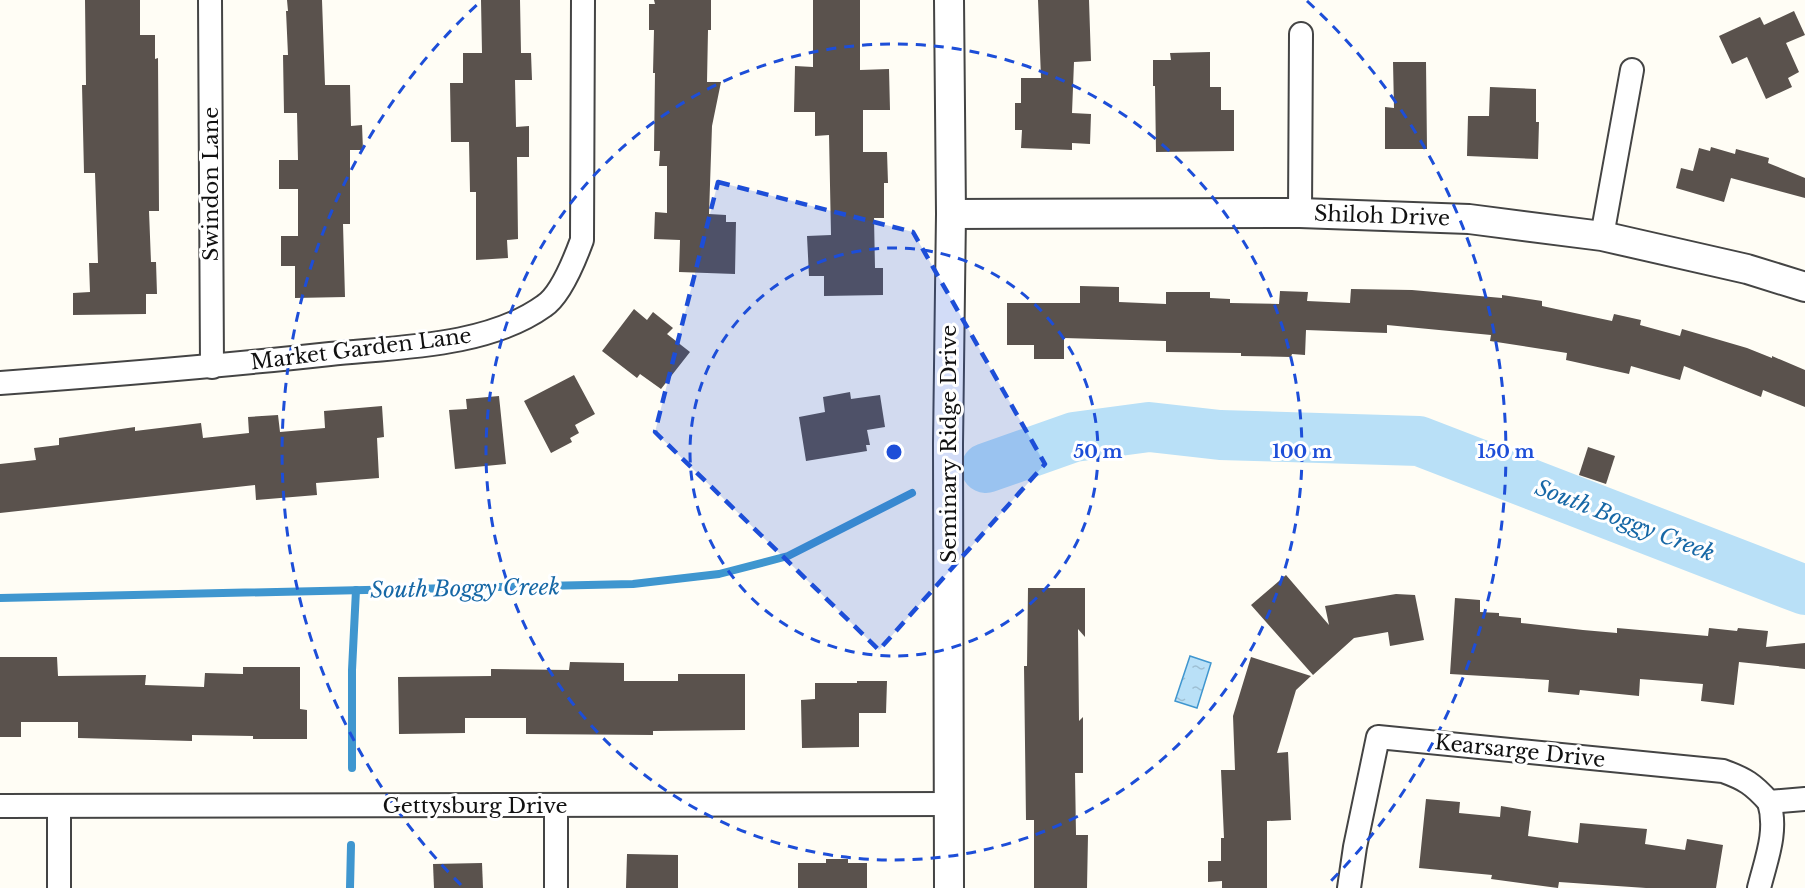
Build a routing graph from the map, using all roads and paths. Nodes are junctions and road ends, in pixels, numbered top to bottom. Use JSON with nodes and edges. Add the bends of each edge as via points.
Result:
{"nodes":[{"id":1,"x":210,"y":0,"type":"edge"},
{"id":2,"x":583,"y":0,"type":"edge"},
{"id":3,"x":948,"y":0,"type":"edge"},
{"id":4,"x":1301,"y":34,"type":"dead end"},
{"id":5,"x":1632,"y":70,"type":"dead end"},
{"id":6,"x":1300,"y":213,"type":"junction"},
{"id":7,"x":951,"y":214,"type":"junction"},
{"id":8,"x":1602,"y":236,"type":"junction"},
{"id":9,"x":1805,"y":287,"type":"edge"},
{"id":10,"x":212,"y":367,"type":"junction"},
{"id":11,"x":0,"y":383,"type":"edge"},
{"id":12,"x":1805,"y":799,"type":"edge"},
{"id":13,"x":1769,"y":802,"type":"junction"},
{"id":14,"x":950,"y":804,"type":"junction"},
{"id":15,"x":0,"y":806,"type":"edge"},
{"id":16,"x":59,"y":806,"type":"junction"},
{"id":17,"x":556,"y":806,"type":"junction"},
{"id":18,"x":59,"y":888,"type":"edge"},
{"id":19,"x":556,"y":888,"type":"edge"},
{"id":20,"x":949,"y":888,"type":"edge"},
{"id":21,"x":1349,"y":888,"type":"edge"},
{"id":22,"x":1759,"y":888,"type":"edge"}],
"edges":[{"from":1,"to":10,"type":"street","name":"Swindon Lane"},
{"from":2,"to":10,"type":"street","name":"Market Garden Lane","via":[[582,240],[568,274],[546,305],[509,326],[463,340]]},
{"from":3,"to":7,"type":"street","name":"Seminary Ridge Drive"},
{"from":4,"to":6,"type":"street"},
{"from":5,"to":8,"type":"street"},
{"from":6,"to":7,"type":"street","name":"Shiloh Drive"},
{"from":6,"to":8,"type":"street","name":"Shiloh Drive","via":[[1469,219]]},
{"from":7,"to":14,"type":"street","name":"Seminary Ridge Drive"},
{"from":8,"to":9,"type":"street","name":"Shiloh Drive","via":[[1747,269]]},
{"from":10,"to":11,"type":"street","name":"Market Garden Lane"},
{"from":12,"to":13,"type":"street"},
{"from":13,"to":21,"type":"street","name":"Kearsarge Drive","via":[[1755,786],[1722,771],[1378,737]]},
{"from":13,"to":22,"type":"street","via":[[1772,838]]},
{"from":14,"to":17,"type":"street","name":"Gettysburg Drive"},
{"from":14,"to":20,"type":"street","name":"Seminary Ridge Drive"},
{"from":15,"to":16,"type":"street","name":"Gettysburg Drive"},
{"from":16,"to":17,"type":"street","name":"Gettysburg Drive"},
{"from":16,"to":18,"type":"street"},
{"from":17,"to":19,"type":"street"}]}
